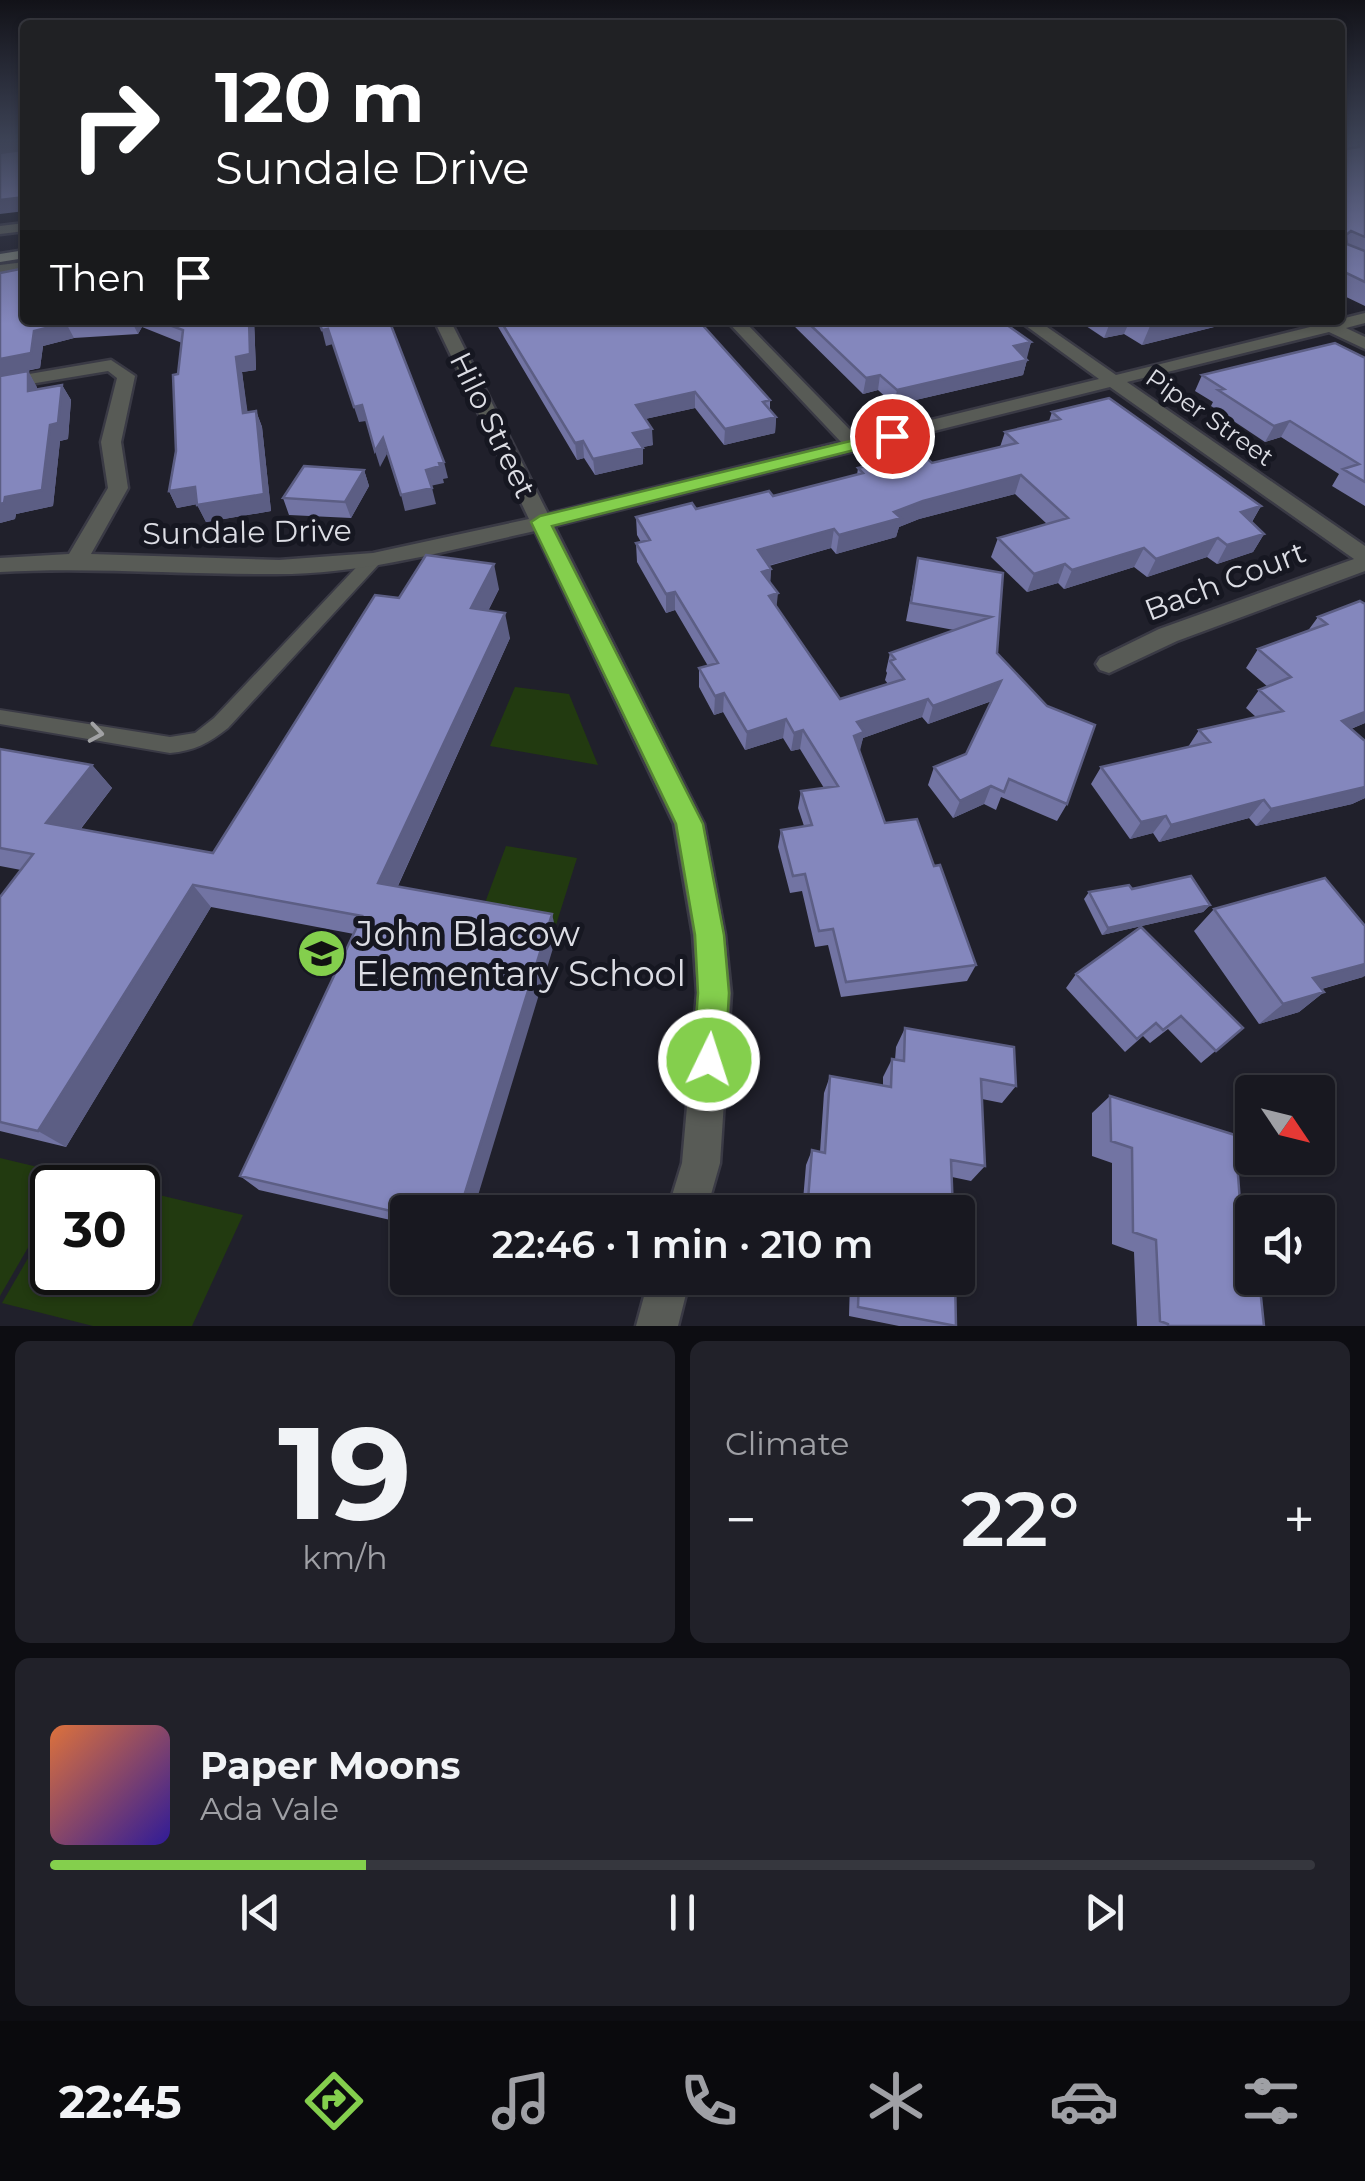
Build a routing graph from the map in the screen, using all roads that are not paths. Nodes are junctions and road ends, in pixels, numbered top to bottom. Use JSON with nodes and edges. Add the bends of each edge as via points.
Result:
{"nodes":[{"id":1,"x":444,"y":325,"type":"edge"},
{"id":2,"x":739,"y":325,"type":"edge"},
{"id":3,"x":1033,"y":325,"type":"edge"},
{"id":4,"x":1318,"y":325,"type":"edge"},
{"id":5,"x":1329,"y":325,"type":"edge"},
{"id":6,"x":1365,"y":344,"type":"edge"},
{"id":7,"x":1114,"y":380,"type":"junction"},
{"id":8,"x":0,"y":384,"type":"edge"},
{"id":9,"x":854,"y":445,"type":"junction"},
{"id":10,"x":540,"y":522,"type":"junction"},
{"id":11,"x":373,"y":560,"type":"junction"},
{"id":12,"x":1365,"y":560,"type":"edge"},
{"id":13,"x":76,"y":562,"type":"junction"},
{"id":14,"x":0,"y":566,"type":"edge"},
{"id":15,"x":1109,"y":664,"type":"dead end"},
{"id":16,"x":0,"y":717,"type":"edge"},
{"id":17,"x":692,"y":1195,"type":"edge"},
{"id":18,"x":665,"y":1295,"type":"edge"},
{"id":19,"x":657,"y":1326,"type":"edge"}],
"edges":[{"from":1,"to":10,"type":"street","name":"Hilo Street"},
{"from":2,"to":9,"type":"street"},
{"from":3,"to":7,"type":"street","name":"Piper Street"},
{"from":4,"to":7,"type":"street","name":"Sundale Drive"},
{"from":5,"to":6,"type":"street"},
{"from":7,"to":9,"type":"street","name":"Sundale Drive"},
{"from":7,"to":12,"type":"street","name":"Piper Street"},
{"from":8,"to":13,"type":"street","via":[[110,365],[126,376],[112,442],[118,488]]},
{"from":9,"to":10,"type":"street","name":"Sundale Drive"},
{"from":10,"to":11,"type":"street","name":"Sundale Drive"},
{"from":10,"to":17,"type":"street","name":"Hilo Street","via":[[689,824],[714,993],[701,1162]]},
{"from":11,"to":13,"type":"street","name":"Sundale Drive","via":[[279,567]]},
{"from":16,"to":11,"type":"lane","one_way":true,"via":[[170,745],[202,738]]},
{"from":12,"to":15,"type":"street","name":"Bach Court"},
{"from":13,"to":14,"type":"street","name":"Sundale Drive"},
{"from":18,"to":19,"type":"street"}]}
